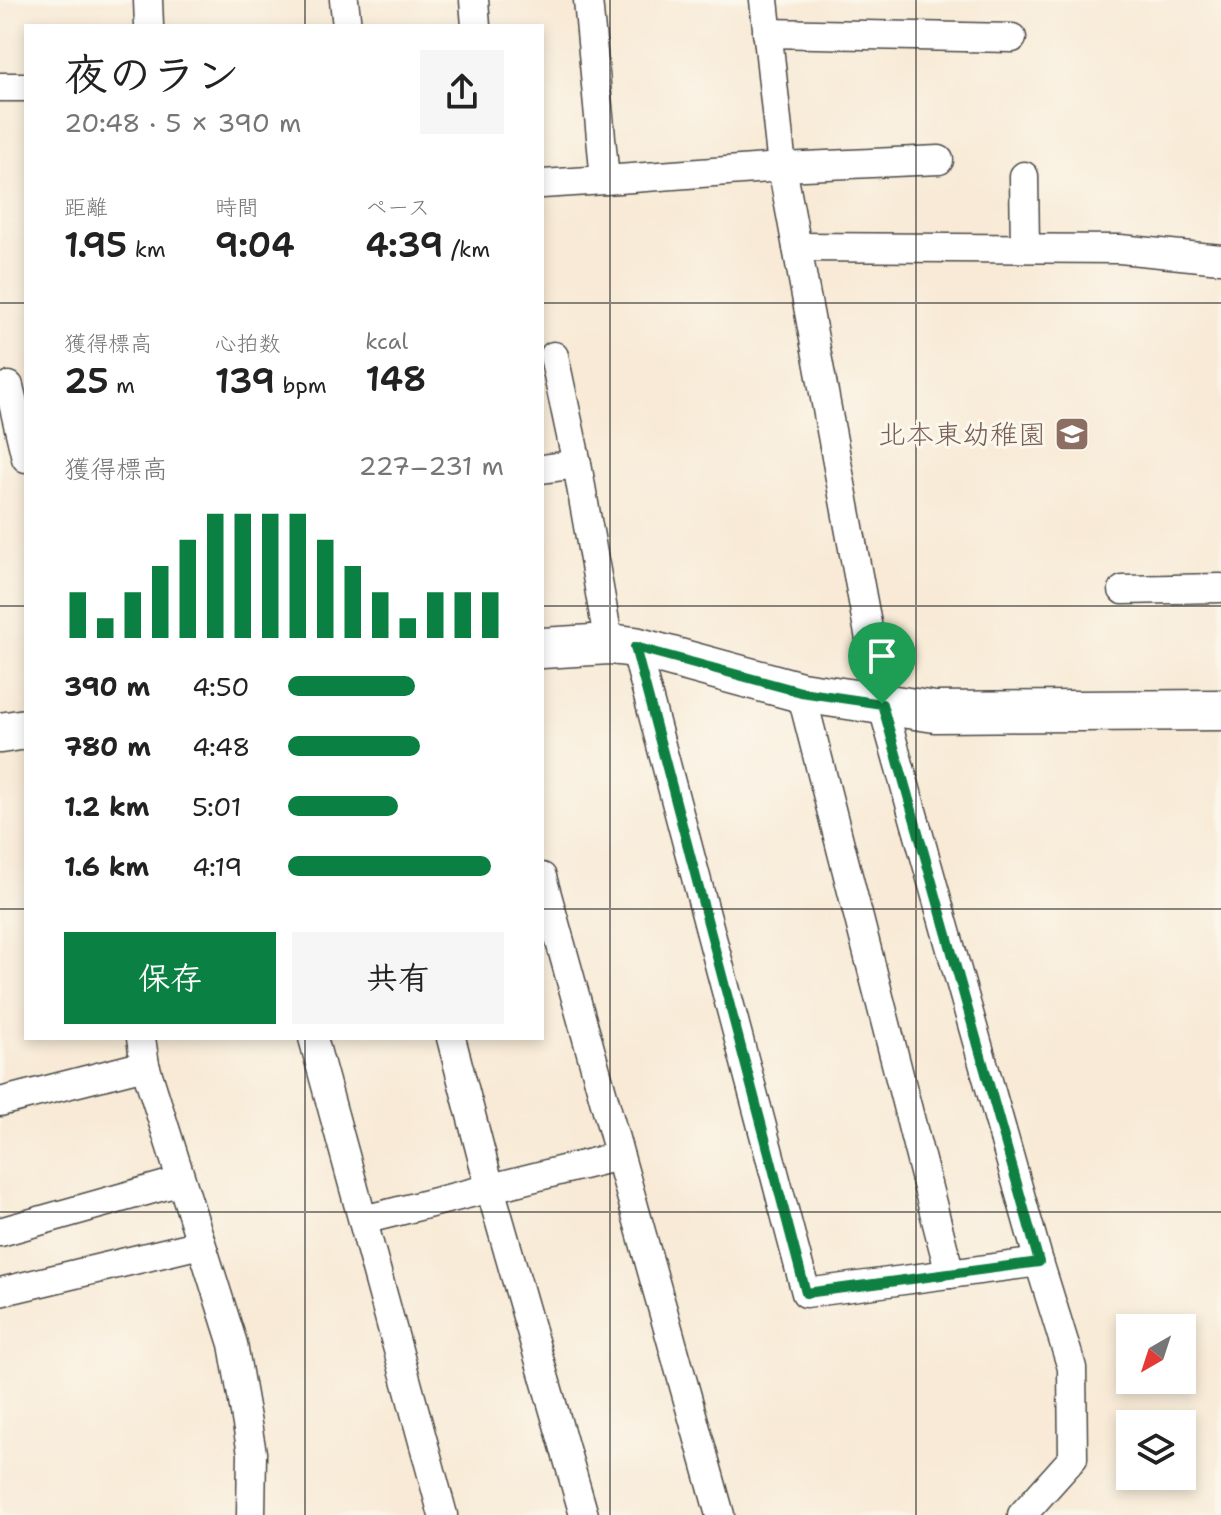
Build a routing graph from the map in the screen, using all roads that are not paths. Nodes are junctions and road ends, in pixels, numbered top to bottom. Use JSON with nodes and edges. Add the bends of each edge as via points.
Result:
{"nodes":[{"id":1,"x":148,"y":0,"type":"edge"},
{"id":2,"x":344,"y":0,"type":"edge"},
{"id":3,"x":474,"y":0,"type":"edge"},
{"id":4,"x":588,"y":0,"type":"edge"},
{"id":5,"x":764,"y":0,"type":"edge"},
{"id":6,"x":149,"y":24,"type":"edge"},
{"id":7,"x":347,"y":24,"type":"edge"},
{"id":8,"x":476,"y":24,"type":"edge"},
{"id":9,"x":767,"y":33,"type":"junction"},
{"id":10,"x":1012,"y":38,"type":"dead end"},
{"id":11,"x":0,"y":87,"type":"edge"},
{"id":12,"x":24,"y":87,"type":"edge"},
{"id":13,"x":939,"y":160,"type":"dead end"},
{"id":14,"x":782,"y":167,"type":"junction"},
{"id":15,"x":1024,"y":176,"type":"dead end"},
{"id":16,"x":605,"y":180,"type":"junction"},
{"id":17,"x":544,"y":184,"type":"edge"},
{"id":18,"x":797,"y":247,"type":"junction"},
{"id":19,"x":1025,"y":248,"type":"junction"},
{"id":20,"x":1221,"y":259,"type":"edge"},
{"id":21,"x":554,"y":356,"type":"dead end"},
{"id":22,"x":12,"y":386,"type":"edge"},
{"id":23,"x":24,"y":448,"type":"edge"},
{"id":24,"x":577,"y":464,"type":"junction"},
{"id":25,"x":544,"y":469,"type":"edge"},
{"id":26,"x":1221,"y":588,"type":"edge"},
{"id":27,"x":1123,"y":590,"type":"dead end"},
{"id":28,"x":622,"y":646,"type":"junction"},
{"id":29,"x":544,"y":648,"type":"edge"},
{"id":30,"x":801,"y":692,"type":"junction"},
{"id":31,"x":882,"y":704,"type":"junction"},
{"id":32,"x":1221,"y":710,"type":"edge"},
{"id":33,"x":24,"y":729,"type":"edge"},
{"id":34,"x":0,"y":733,"type":"edge"},
{"id":35,"x":544,"y":884,"type":"edge"},
{"id":36,"x":314,"y":1040,"type":"edge"},
{"id":37,"x":452,"y":1040,"type":"edge"},
{"id":38,"x":143,"y":1051,"type":"edge"},
{"id":39,"x":0,"y":1102,"type":"edge"},
{"id":40,"x":619,"y":1156,"type":"junction"},
{"id":41,"x":181,"y":1181,"type":"junction"},
{"id":42,"x":490,"y":1188,"type":"junction"},
{"id":43,"x":363,"y":1220,"type":"junction"},
{"id":44,"x":0,"y":1232,"type":"edge"},
{"id":45,"x":201,"y":1244,"type":"junction"},
{"id":46,"x":1039,"y":1262,"type":"junction"},
{"id":47,"x":950,"y":1274,"type":"junction"},
{"id":48,"x":0,"y":1292,"type":"edge"},
{"id":49,"x":251,"y":1515,"type":"edge"},
{"id":50,"x":443,"y":1515,"type":"edge"},
{"id":51,"x":584,"y":1515,"type":"edge"},
{"id":52,"x":720,"y":1515,"type":"edge"},
{"id":53,"x":1022,"y":1515,"type":"edge"}],
"edges":[{"from":1,"to":6,"type":"street"},
{"from":2,"to":7,"type":"street"},
{"from":3,"to":8,"type":"street"},
{"from":4,"to":16,"type":"street"},
{"from":5,"to":9,"type":"street"},
{"from":9,"to":10,"type":"street"},
{"from":9,"to":14,"type":"street"},
{"from":11,"to":12,"type":"street"},
{"from":13,"to":14,"type":"street"},
{"from":14,"to":16,"type":"street"},
{"from":14,"to":18,"type":"street"},
{"from":15,"to":19,"type":"street"},
{"from":16,"to":17,"type":"street"},
{"from":18,"to":19,"type":"street"},
{"from":18,"to":31,"type":"street"},
{"from":19,"to":20,"type":"street","via":[[1120,249]]},
{"from":21,"to":24,"type":"street"},
{"from":22,"to":23,"type":"street"},
{"from":24,"to":25,"type":"street"},
{"from":24,"to":28,"type":"street"},
{"from":26,"to":27,"type":"street"},
{"from":28,"to":29,"type":"street"},
{"from":28,"to":30,"type":"street"},
{"from":28,"to":47,"type":"street","via":[[806,1293]]},
{"from":30,"to":31,"type":"street"},
{"from":30,"to":47,"type":"street"},
{"from":31,"to":32,"type":"street","via":[[935,712]]},
{"from":31,"to":46,"type":"street"},
{"from":33,"to":34,"type":"street"},
{"from":35,"to":40,"type":"street"},
{"from":36,"to":43,"type":"street"},
{"from":37,"to":42,"type":"street"},
{"from":38,"to":39,"type":"street"},
{"from":38,"to":41,"type":"street"},
{"from":40,"to":42,"type":"street"},
{"from":40,"to":52,"type":"street"},
{"from":41,"to":44,"type":"street"},
{"from":41,"to":45,"type":"street"},
{"from":42,"to":43,"type":"street"},
{"from":42,"to":51,"type":"street"},
{"from":43,"to":50,"type":"street"},
{"from":45,"to":48,"type":"street"},
{"from":45,"to":49,"type":"street","via":[[233,1344],[252,1453]]},
{"from":46,"to":47,"type":"street"},
{"from":46,"to":53,"type":"street","via":[[1072,1368],[1073,1458]]}]}
